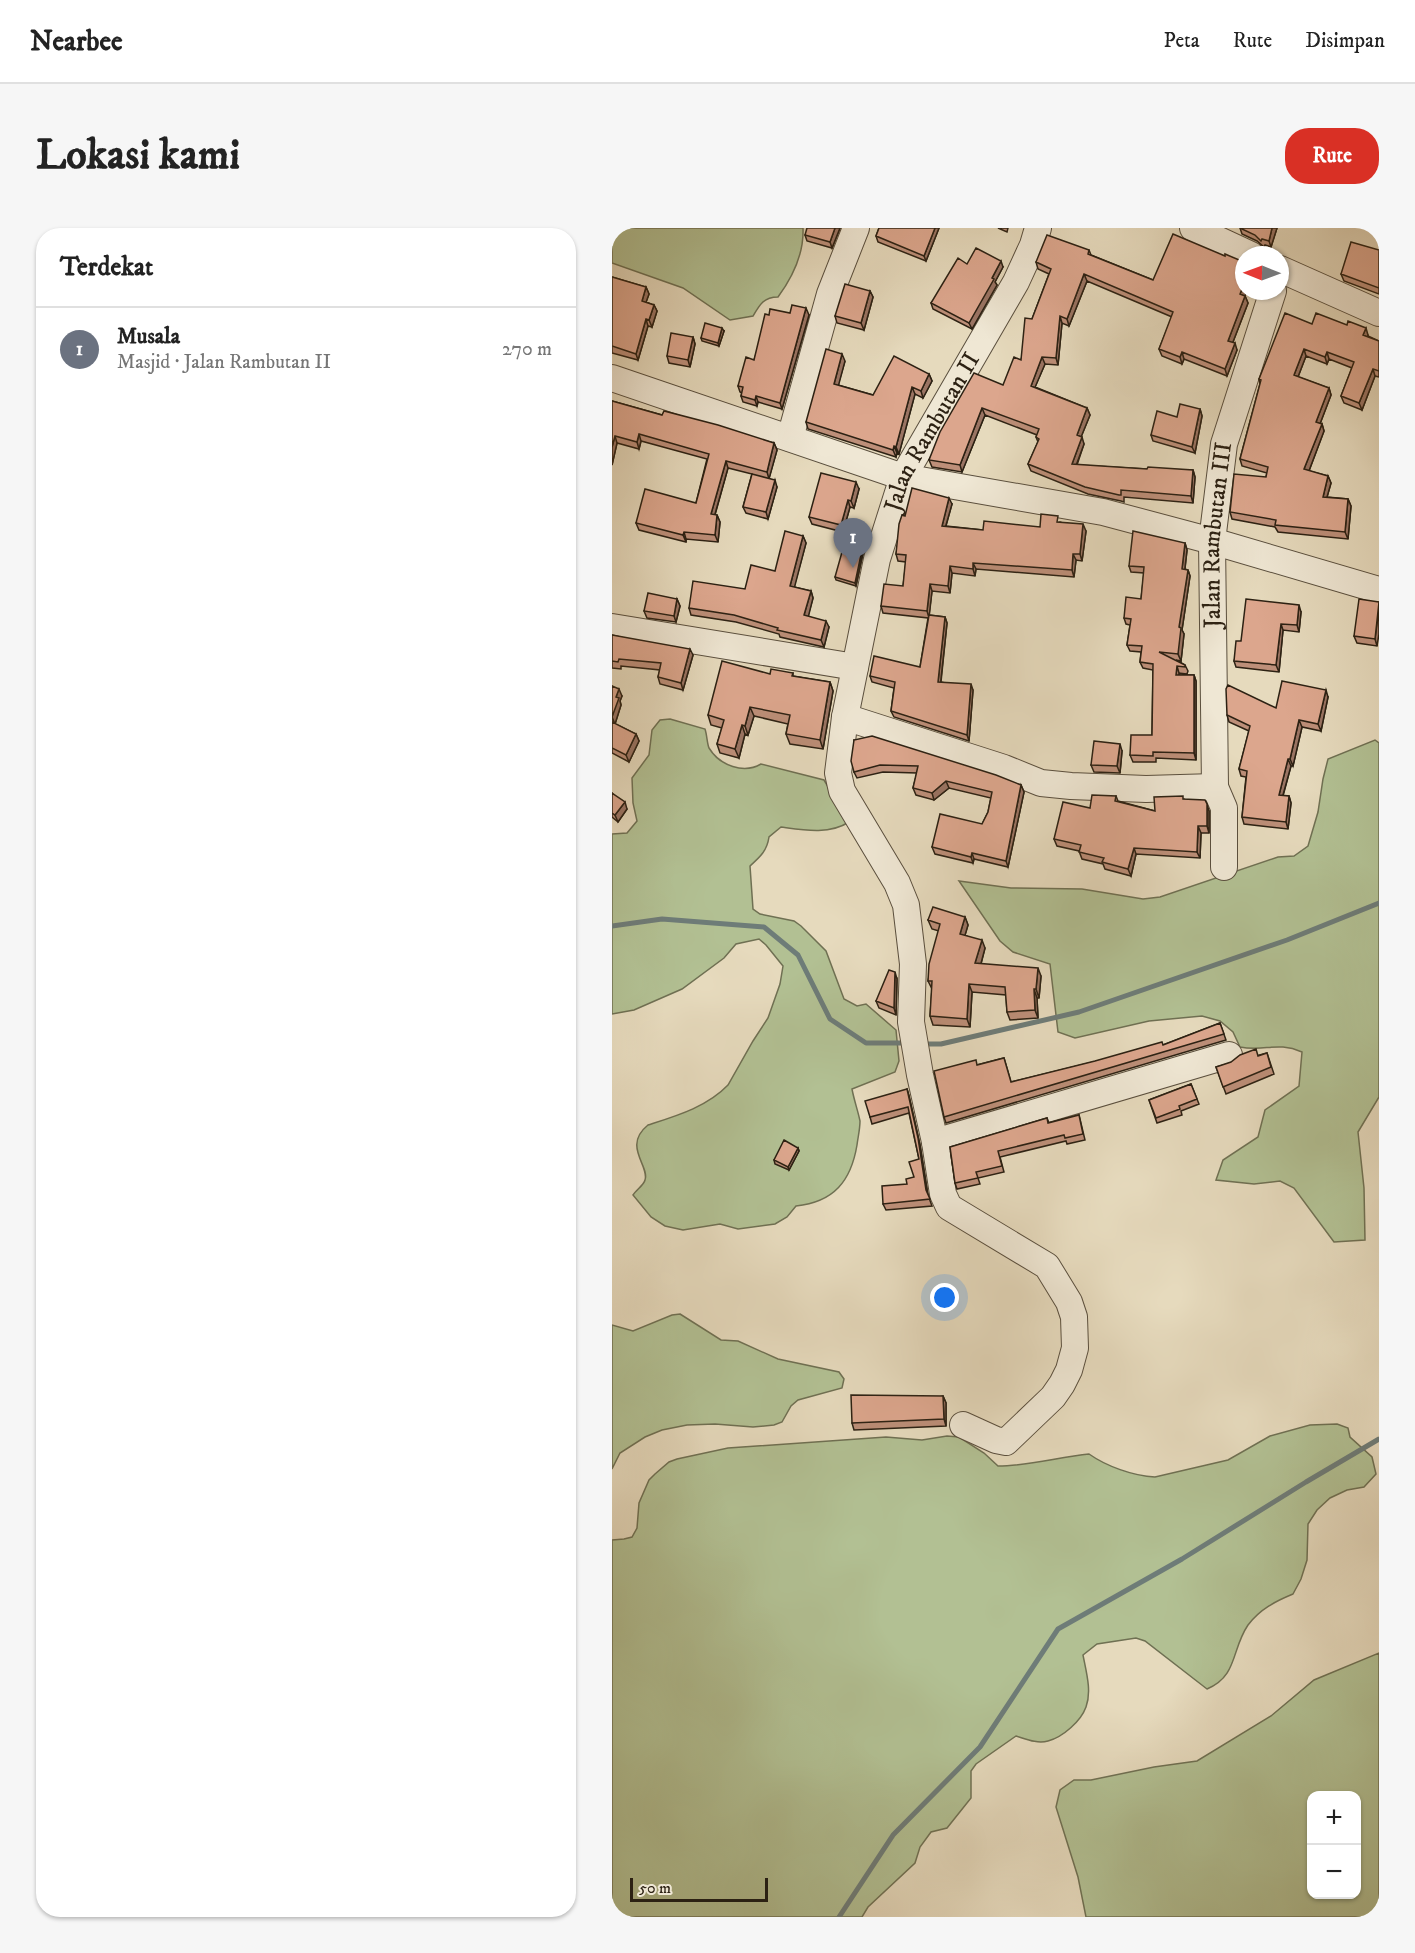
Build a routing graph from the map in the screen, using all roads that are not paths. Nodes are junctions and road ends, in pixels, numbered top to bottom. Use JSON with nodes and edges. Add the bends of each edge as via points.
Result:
{"nodes":[{"id":1,"x":856,"y":228,"type":"edge"},
{"id":2,"x":1038,"y":228,"type":"edge"},
{"id":3,"x":1193,"y":228,"type":"edge"},
{"id":4,"x":1235,"y":248,"type":"edge"},
{"id":5,"x":1289,"y":273,"type":"edge"},
{"id":6,"x":1270,"y":300,"type":"edge"},
{"id":7,"x":1379,"y":313,"type":"edge"},
{"id":8,"x":612,"y":378,"type":"edge"},
{"id":9,"x":790,"y":438,"type":"junction"},
{"id":10,"x":903,"y":477,"type":"junction"},
{"id":11,"x":1212,"y":541,"type":"junction"},
{"id":12,"x":1379,"y":590,"type":"edge"},
{"id":13,"x":612,"y":627,"type":"edge"},
{"id":14,"x":855,"y":667,"type":"junction"},
{"id":15,"x":845,"y":717,"type":"junction"},
{"id":16,"x":1215,"y":787,"type":"junction"},
{"id":17,"x":1224,"y":867,"type":"dead end"},
{"id":18,"x":1229,"y":1055,"type":"dead end"},
{"id":19,"x":935,"y":1142,"type":"junction"},
{"id":20,"x":963,"y":1425,"type":"dead end"}],
"edges":[{"from":1,"to":9,"type":"street","via":[[830,294]]},
{"from":2,"to":10,"type":"street","name":"Jalan Rambutan II","via":[[1016,282]]},
{"from":3,"to":4,"type":"street"},
{"from":5,"to":7,"type":"street"},
{"from":6,"to":11,"type":"street","name":"Jalan Rambutan III","via":[[1224,444]]},
{"from":8,"to":9,"type":"street"},
{"from":9,"to":10,"type":"street"},
{"from":10,"to":11,"type":"street","via":[[1102,512]]},
{"from":10,"to":14,"type":"street","name":"Jalan Rambutan II","via":[[877,559]]},
{"from":11,"to":12,"type":"street"},
{"from":11,"to":16,"type":"street","name":"Jalan Rambutan III"},
{"from":13,"to":14,"type":"street"},
{"from":14,"to":15,"type":"street","name":"Jalan Rambutan II"},
{"from":15,"to":16,"type":"street","via":[[1041,783],[1146,789]]},
{"from":15,"to":19,"type":"street","name":"Jalan Rambutan II","via":[[838,773],[842,791],[906,905],[912,1022]]},
{"from":16,"to":17,"type":"street","name":"Jalan Rambutan III","via":[[1224,808]]},
{"from":18,"to":19,"type":"street"},
{"from":19,"to":20,"type":"street","via":[[943,1194],[949,1207],[1047,1266],[1074,1317],[1072,1360],[1053,1398],[1006,1442]]}]}
